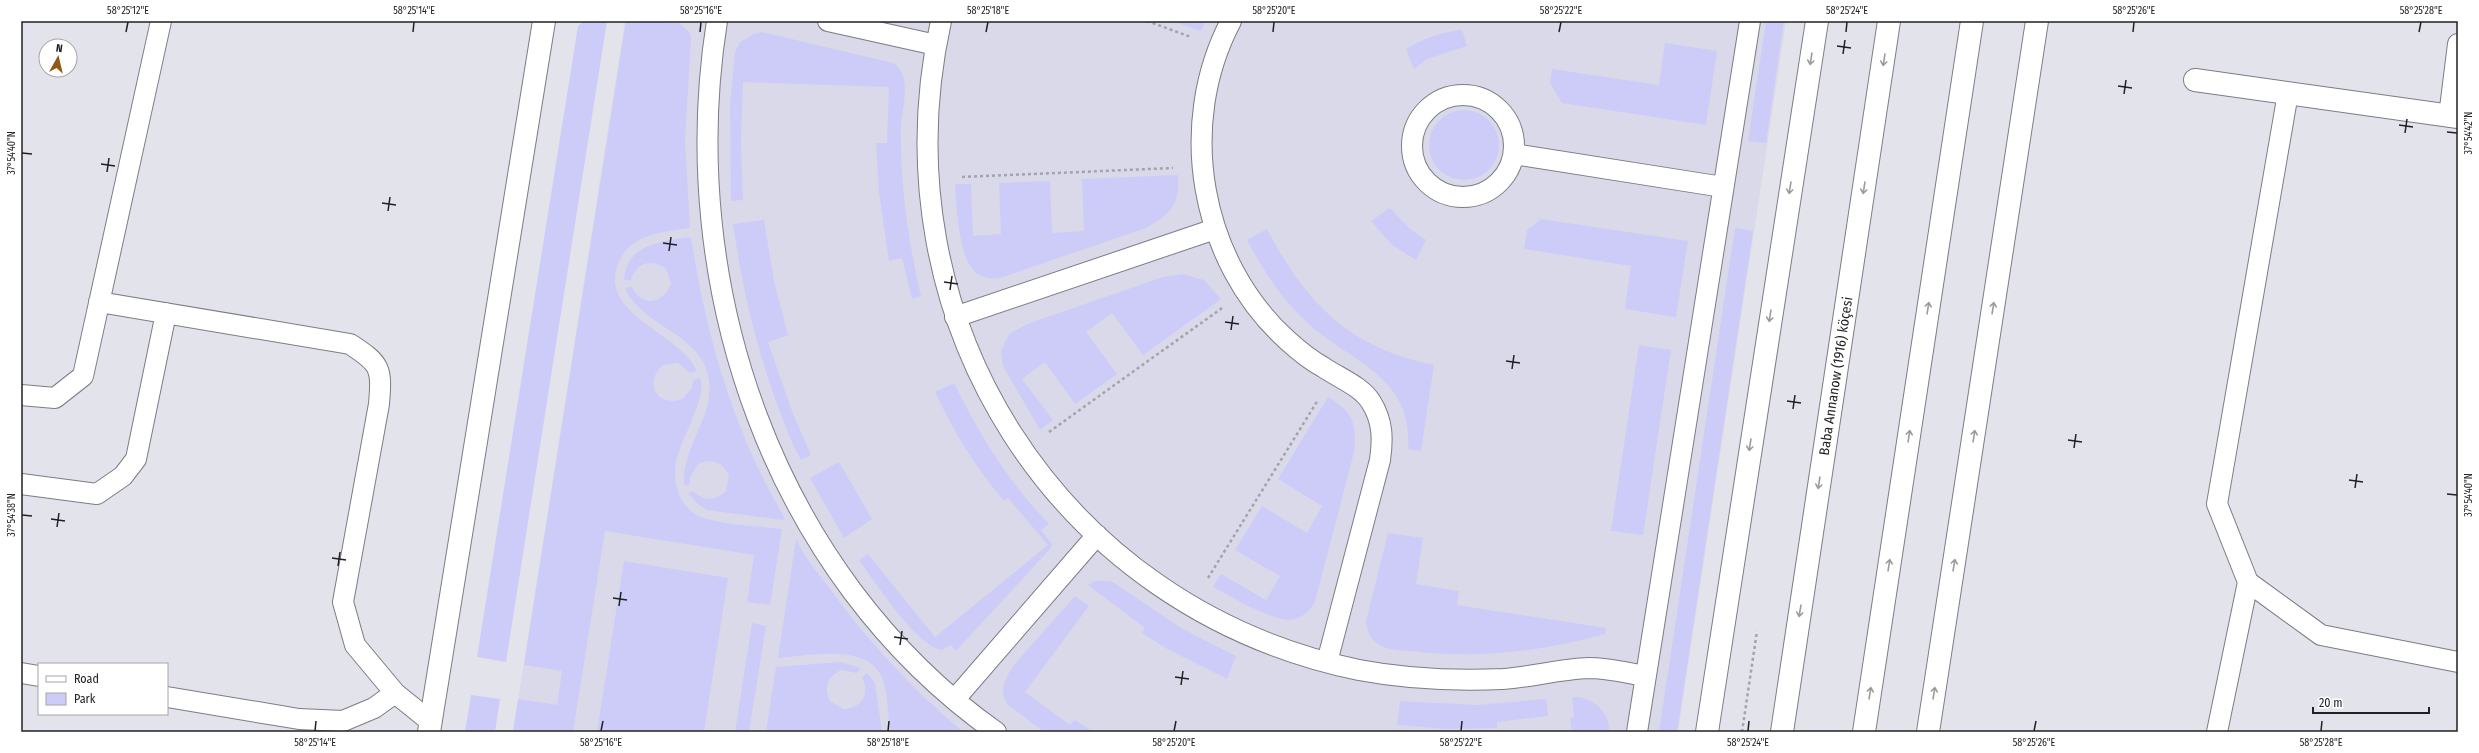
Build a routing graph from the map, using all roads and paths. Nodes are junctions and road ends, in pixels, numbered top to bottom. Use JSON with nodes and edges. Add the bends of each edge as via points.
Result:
{"nodes":[{"id":1,"x":160,"y":21,"type":"edge"},
{"id":2,"x":544,"y":21,"type":"edge"},
{"id":3,"x":717,"y":21,"type":"edge"},
{"id":4,"x":828,"y":21,"type":"edge"},
{"id":5,"x":941,"y":21,"type":"edge"},
{"id":6,"x":1147,"y":21,"type":"edge"},
{"id":7,"x":1231,"y":21,"type":"edge"},
{"id":8,"x":1750,"y":21,"type":"edge"},
{"id":9,"x":1817,"y":21,"type":"edge"},
{"id":10,"x":1889,"y":21,"type":"edge"},
{"id":11,"x":1972,"y":21,"type":"edge"},
{"id":12,"x":2037,"y":21,"type":"edge"},
{"id":13,"x":1196,"y":38,"type":"dead end"},
{"id":14,"x":2458,"y":44,"type":"edge"},
{"id":15,"x":936,"y":45,"type":"junction"},
{"id":16,"x":2196,"y":80,"type":"dead end"},
{"id":17,"x":2288,"y":93,"type":"junction"},
{"id":18,"x":2454,"y":116,"type":"edge"},
{"id":19,"x":1514,"y":154,"type":"junction"},
{"id":20,"x":1181,"y":168,"type":"dead end"},
{"id":21,"x":957,"y":177,"type":"dead end"},
{"id":22,"x":1723,"y":187,"type":"junction"},
{"id":23,"x":1215,"y":229,"type":"junction"},
{"id":24,"x":99,"y":302,"type":"junction"},
{"id":25,"x":1228,"y":304,"type":"dead end"},
{"id":26,"x":166,"y":313,"type":"junction"},
{"id":27,"x":956,"y":317,"type":"junction"},
{"id":28,"x":21,"y":395,"type":"edge"},
{"id":29,"x":1321,"y":396,"type":"dead end"},
{"id":30,"x":1048,"y":433,"type":"dead end"},
{"id":31,"x":21,"y":484,"type":"edge"},
{"id":32,"x":1097,"y":535,"type":"junction"},
{"id":33,"x":2248,"y":582,"type":"junction"},
{"id":34,"x":1206,"y":583,"type":"dead end"},
{"id":35,"x":1328,"y":662,"type":"junction"},
{"id":36,"x":2458,"y":662,"type":"edge"},
{"id":37,"x":21,"y":673,"type":"edge"},
{"id":38,"x":38,"y":676,"type":"edge"},
{"id":39,"x":1646,"y":676,"type":"junction"},
{"id":40,"x":395,"y":693,"type":"junction"},
{"id":41,"x":168,"y":697,"type":"edge"},
{"id":42,"x":955,"y":700,"type":"junction"},
{"id":43,"x":430,"y":727,"type":"edge"},
{"id":44,"x":996,"y":732,"type":"edge"},
{"id":45,"x":1637,"y":732,"type":"edge"},
{"id":46,"x":1707,"y":732,"type":"edge"},
{"id":47,"x":1782,"y":732,"type":"edge"},
{"id":48,"x":1864,"y":732,"type":"edge"},
{"id":49,"x":1928,"y":732,"type":"edge"},
{"id":50,"x":2216,"y":732,"type":"edge"}],
"edges":[{"from":1,"to":24,"type":"lane"},
{"from":2,"to":43,"type":"main road"},
{"from":3,"to":42,"type":"lane","via":[[707,120],[709,196],[725,311],[745,385],[779,470],[804,519],[828,557],[894,641]]},
{"from":4,"to":15,"type":"lane"},
{"from":5,"to":15,"type":"lane"},
{"from":6,"to":13,"type":"path"},
{"from":7,"to":23,"type":"lane","via":[[1211,69],[1202,113],[1202,172]]},
{"from":8,"to":22,"type":"lane"},
{"from":9,"to":46,"type":"main road","one_way":true},
{"from":10,"to":47,"type":"main road","name":"Baba Annanow (1916) köçesi","one_way":true},
{"from":48,"to":11,"type":"main road","one_way":true},
{"from":49,"to":12,"type":"main road","one_way":true},
{"from":14,"to":18,"type":"lane"},
{"from":15,"to":27,"type":"lane","via":[[927,114],[927,173],[936,245]]},
{"from":16,"to":17,"type":"main road"},
{"from":17,"to":18,"type":"main road"},
{"from":17,"to":33,"type":"lane","via":[[2217,504]]},
{"from":19,"to":19,"type":"lane","via":[[1514,139],[1503,113],[1479,97],[1464,95],[1436,103],[1425,112],[1412,138],[1412,153],[1424,179],[1435,189],[1448,195],[1470,196],[1491,189],[1502,181],[1510,168]]},
{"from":19,"to":22,"type":"lane"},
{"from":20,"to":21,"type":"path"},
{"from":22,"to":39,"type":"lane"},
{"from":23,"to":27,"type":"lane"},
{"from":23,"to":35,"type":"lane","via":[[1240,282],[1266,319],[1310,359],[1360,390],[1371,401],[1379,416],[1382,430],[1380,460]]},
{"from":24,"to":26,"type":"lane"},
{"from":24,"to":28,"type":"lane","via":[[83,376],[55,398]]},
{"from":25,"to":30,"type":"path"},
{"from":26,"to":31,"type":"lane","via":[[136,459],[123,476],[97,494]]},
{"from":26,"to":40,"type":"lane","via":[[350,344],[373,358],[381,378],[379,404],[343,602],[355,645]]},
{"from":27,"to":32,"type":"lane","via":[[975,366],[1005,423],[1058,494]]},
{"from":29,"to":34,"type":"path"},
{"from":32,"to":35,"type":"lane","via":[[1144,574],[1194,607],[1246,634]]},
{"from":32,"to":42,"type":"lane"},
{"from":33,"to":36,"type":"lane","via":[[2321,635]]},
{"from":33,"to":50,"type":"lane"},
{"from":35,"to":39,"type":"lane","via":[[1388,674],[1447,679],[1506,679],[1589,668]]},
{"from":37,"to":38,"type":"lane"},
{"from":39,"to":45,"type":"lane"},
{"from":40,"to":41,"type":"lane","via":[[374,708],[343,721],[299,719]]},
{"from":40,"to":43,"type":"lane"},
{"from":42,"to":44,"type":"lane"}]}
